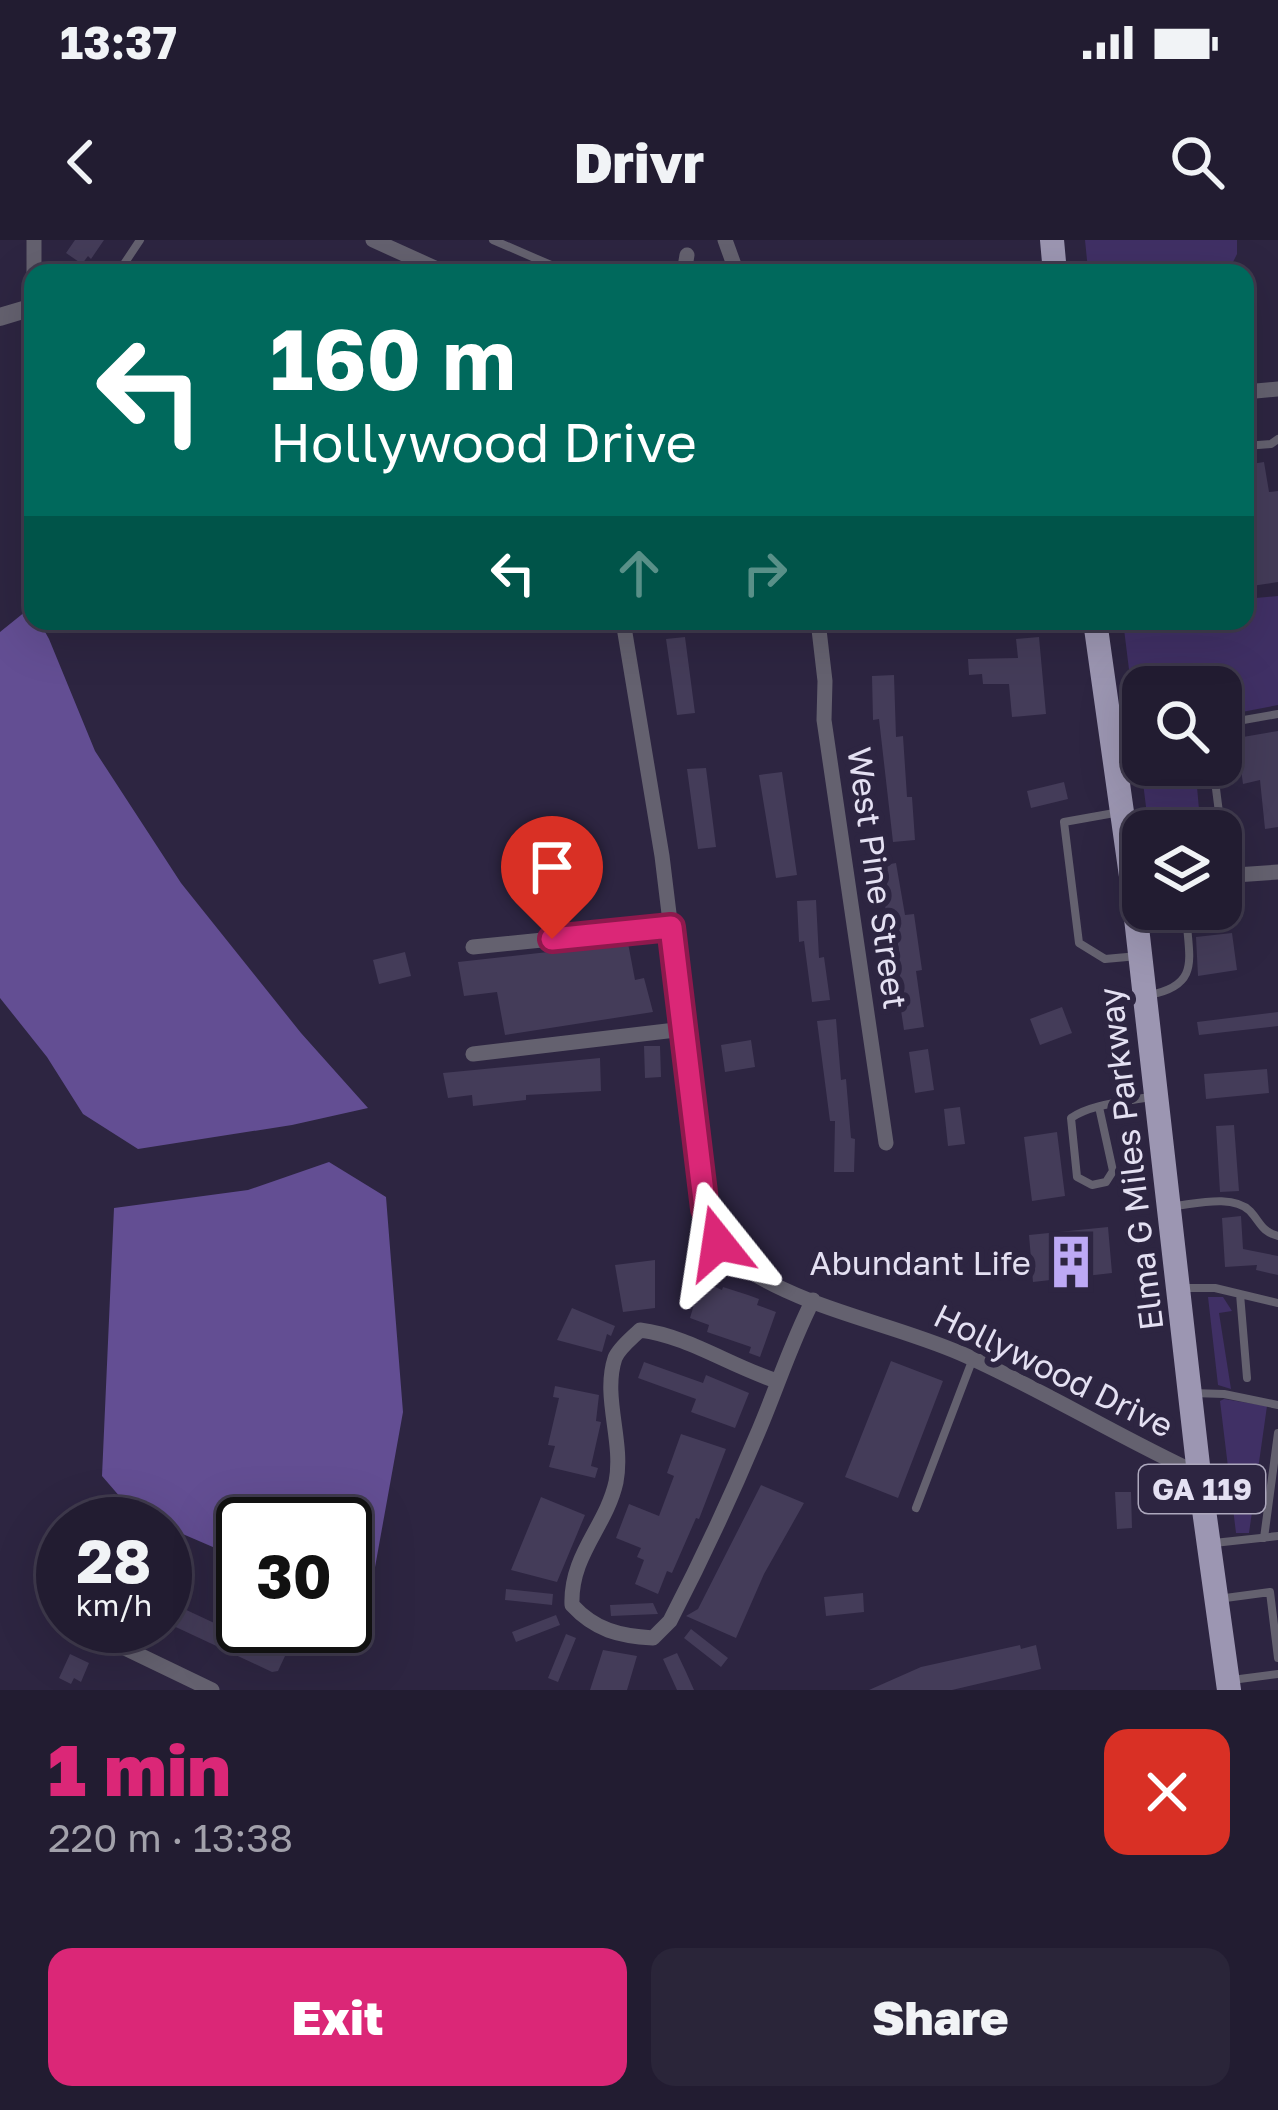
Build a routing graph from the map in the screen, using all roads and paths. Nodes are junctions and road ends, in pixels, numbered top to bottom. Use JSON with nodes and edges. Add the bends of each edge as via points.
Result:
{"nodes":[{"id":1,"x":373,"y":240,"type":"edge"},
{"id":2,"x":493,"y":240,"type":"edge"},
{"id":3,"x":426,"y":264,"type":"edge"},
{"id":4,"x":549,"y":264,"type":"edge"},
{"id":5,"x":1277,"y":389,"type":"edge"},
{"id":6,"x":1278,"y":400,"type":"edge"},
{"id":7,"x":624,"y":630,"type":"edge"},
{"id":8,"x":819,"y":630,"type":"edge"},
{"id":9,"x":1095,"y":630,"type":"edge"},
{"id":10,"x":1278,"y":714,"type":"edge"},
{"id":11,"x":1242,"y":720,"type":"edge"},
{"id":12,"x":1121,"y":812,"type":"junction"},
{"id":13,"x":1122,"y":816,"type":"edge"},
{"id":14,"x":1278,"y":872,"type":"edge"},
{"id":15,"x":1242,"y":875,"type":"edge"},
{"id":16,"x":671,"y":927,"type":"junction"},
{"id":17,"x":1139,"y":930,"type":"edge"},
{"id":18,"x":1187,"y":930,"type":"edge"},
{"id":19,"x":473,"y":947,"type":"dead end"},
{"id":20,"x":1140,"y":956,"type":"junction"},
{"id":21,"x":1145,"y":996,"type":"junction"},
{"id":22,"x":685,"y":1029,"type":"junction"},
{"id":23,"x":473,"y":1054,"type":"dead end"},
{"id":24,"x":1156,"y":1095,"type":"junction"},
{"id":25,"x":1099,"y":1107,"type":"junction"},
{"id":26,"x":886,"y":1144,"type":"dead end"},
{"id":27,"x":1169,"y":1206,"type":"junction"},
{"id":28,"x":1278,"y":1236,"type":"edge"},
{"id":29,"x":1178,"y":1288,"type":"junction"},
{"id":30,"x":1240,"y":1294,"type":"junction"},
{"id":31,"x":813,"y":1300,"type":"junction"},
{"id":32,"x":1278,"y":1303,"type":"edge"},
{"id":33,"x":973,"y":1359,"type":"junction"},
{"id":34,"x":1247,"y":1378,"type":"dead end"},
{"id":35,"x":777,"y":1381,"type":"junction"},
{"id":36,"x":1190,"y":1393,"type":"junction"},
{"id":37,"x":1278,"y":1405,"type":"edge"},
{"id":38,"x":1278,"y":1433,"type":"edge"},
{"id":39,"x":1199,"y":1474,"type":"junction"},
{"id":40,"x":916,"y":1508,"type":"dead end"},
{"id":41,"x":1278,"y":1536,"type":"edge"},
{"id":42,"x":1264,"y":1538,"type":"junction"},
{"id":43,"x":1209,"y":1544,"type":"junction"},
{"id":44,"x":1217,"y":1599,"type":"junction"},
{"id":45,"x":127,"y":1653,"type":"edge"},
{"id":46,"x":1278,"y":1658,"type":"edge"},
{"id":47,"x":1278,"y":1674,"type":"edge"},
{"id":48,"x":1262,"y":1676,"type":"junction"},
{"id":49,"x":183,"y":1684,"type":"edge"},
{"id":50,"x":1229,"y":1685,"type":"edge"},
{"id":51,"x":212,"y":1690,"type":"edge"},
{"id":52,"x":1263,"y":1690,"type":"edge"}],
"edges":[{"from":1,"to":3,"type":"street"},
{"from":2,"to":4,"type":"lane"},
{"from":5,"to":6,"type":"lane"},
{"from":7,"to":16,"type":"street","name":"Hollywood Drive"},
{"from":8,"to":26,"type":"street","name":"West Pine Street","via":[[824,720]]},
{"from":9,"to":12,"type":"main road","name":"Elma G Miles Parkway","number":"GA 119"},
{"from":10,"to":11,"type":"lane"},
{"from":12,"to":13,"type":"main road","name":"Elma G Miles Parkway","number":"GA 119"},
{"from":12,"to":20,"type":"lane","via":[[1064,822],[1076,922],[1079,943],[1105,959]]},
{"from":14,"to":15,"type":"street"},
{"from":16,"to":19,"type":"street"},
{"from":16,"to":22,"type":"street","name":"Hollywood Drive"},
{"from":17,"to":20,"type":"main road","name":"Elma G Miles Parkway","number":"GA 119"},
{"from":18,"to":21,"type":"lane","via":[[1183,982]]},
{"from":20,"to":21,"type":"main road","name":"Elma G Miles Parkway","number":"GA 119"},
{"from":21,"to":24,"type":"main road","name":"Elma G Miles Parkway","number":"GA 119"},
{"from":22,"to":23,"type":"street"},
{"from":22,"to":31,"type":"street","name":"Hollywood Drive","via":[[705,1209],[718,1243],[742,1267]]},
{"from":24,"to":25,"type":"lane"},
{"from":24,"to":27,"type":"main road","name":"Elma G Miles Parkway","number":"GA 119"},
{"from":25,"to":25,"type":"lane","via":[[1074,1114],[1070,1126],[1077,1177],[1092,1185],[1114,1171]]},
{"from":27,"to":28,"type":"lane","via":[[1242,1206]]},
{"from":27,"to":29,"type":"main road","name":"Elma G Miles Parkway","number":"GA 119"},
{"from":29,"to":30,"type":"lane"},
{"from":29,"to":36,"type":"main road","name":"Elma G Miles Parkway","number":"GA 119"},
{"from":30,"to":32,"type":"lane"},
{"from":30,"to":34,"type":"lane"},
{"from":31,"to":33,"type":"street","name":"Hollywood Drive"},
{"from":31,"to":35,"type":"street"},
{"from":33,"to":39,"type":"street","name":"Hollywood Drive"},
{"from":33,"to":40,"type":"lane"},
{"from":35,"to":35,"type":"street","via":[[670,1621],[653,1637],[589,1623],[572,1605],[571,1580],[616,1483],[616,1354],[640,1330],[670,1334]]},
{"from":36,"to":37,"type":"lane"},
{"from":36,"to":39,"type":"main road","name":"Elma G Miles Parkway","number":"GA 119"},
{"from":38,"to":42,"type":"lane"},
{"from":39,"to":43,"type":"main road","name":"Elma G Miles Parkway","number":"GA 119"},
{"from":41,"to":42,"type":"lane"},
{"from":42,"to":43,"type":"lane"},
{"from":43,"to":44,"type":"main road","name":"Elma G Miles Parkway","number":"GA 119"},
{"from":44,"to":46,"type":"lane","via":[[1270,1592]]},
{"from":44,"to":50,"type":"main road","name":"Elma G Miles Parkway","number":"GA 119"},
{"from":45,"to":49,"type":"street"},
{"from":47,"to":48,"type":"lane"},
{"from":48,"to":50,"type":"lane"},
{"from":48,"to":52,"type":"lane"},
{"from":49,"to":51,"type":"street"}]}
